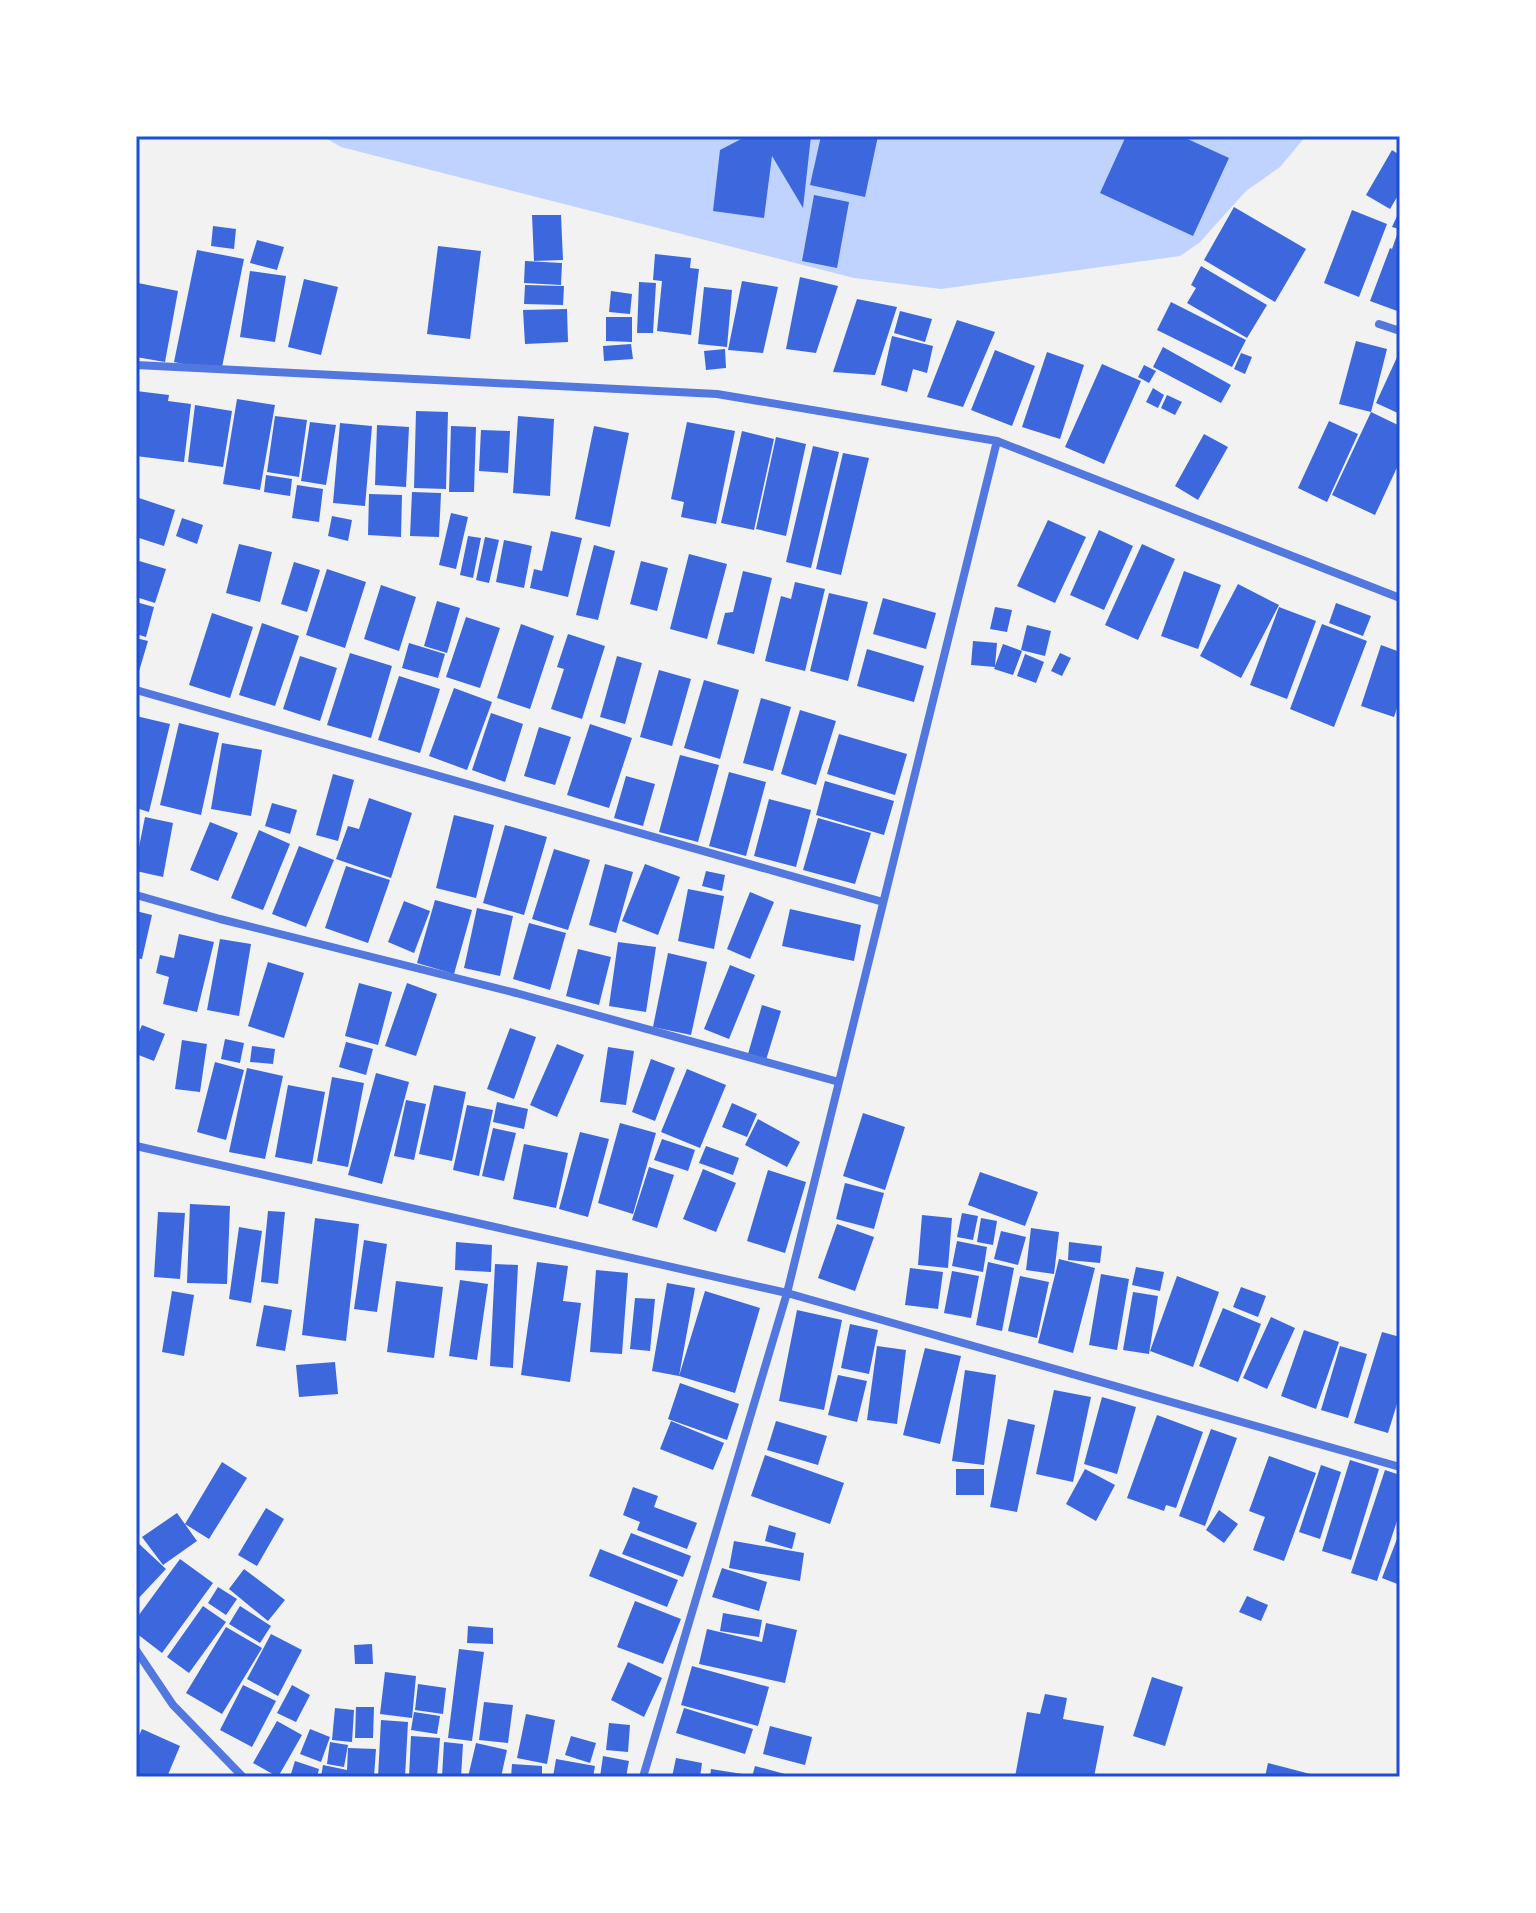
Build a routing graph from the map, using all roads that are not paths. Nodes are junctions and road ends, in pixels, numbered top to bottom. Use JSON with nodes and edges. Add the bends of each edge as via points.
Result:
{"nodes":[{"id":1,"x":1379,"y":324,"type":"dead end"},
{"id":2,"x":1400,"y":331,"type":"edge"},
{"id":3,"x":136,"y":365,"type":"edge"},
{"id":4,"x":997,"y":441,"type":"junction"},
{"id":5,"x":1400,"y":598,"type":"edge"},
{"id":6,"x":136,"y":690,"type":"edge"},
{"id":7,"x":136,"y":895,"type":"edge"},
{"id":8,"x":883,"y":902,"type":"junction"},
{"id":9,"x":839,"y":1082,"type":"junction"},
{"id":10,"x":136,"y":1146,"type":"edge"},
{"id":11,"x":787,"y":1293,"type":"junction"},
{"id":12,"x":1400,"y":1467,"type":"edge"},
{"id":13,"x":136,"y":1650,"type":"edge"},
{"id":14,"x":243,"y":1777,"type":"edge"},
{"id":15,"x":643,"y":1777,"type":"edge"}],
"edges":[{"from":1,"to":2,"type":"street"},
{"from":3,"to":4,"type":"street","via":[[717,394]]},
{"from":4,"to":5,"type":"street"},
{"from":4,"to":8,"type":"street"},
{"from":6,"to":8,"type":"street"},
{"from":7,"to":9,"type":"street"},
{"from":8,"to":9,"type":"street"},
{"from":9,"to":11,"type":"street"},
{"from":10,"to":11,"type":"street"},
{"from":11,"to":12,"type":"street"},
{"from":11,"to":15,"type":"street"},
{"from":13,"to":14,"type":"street","via":[[173,1705]]}]}
